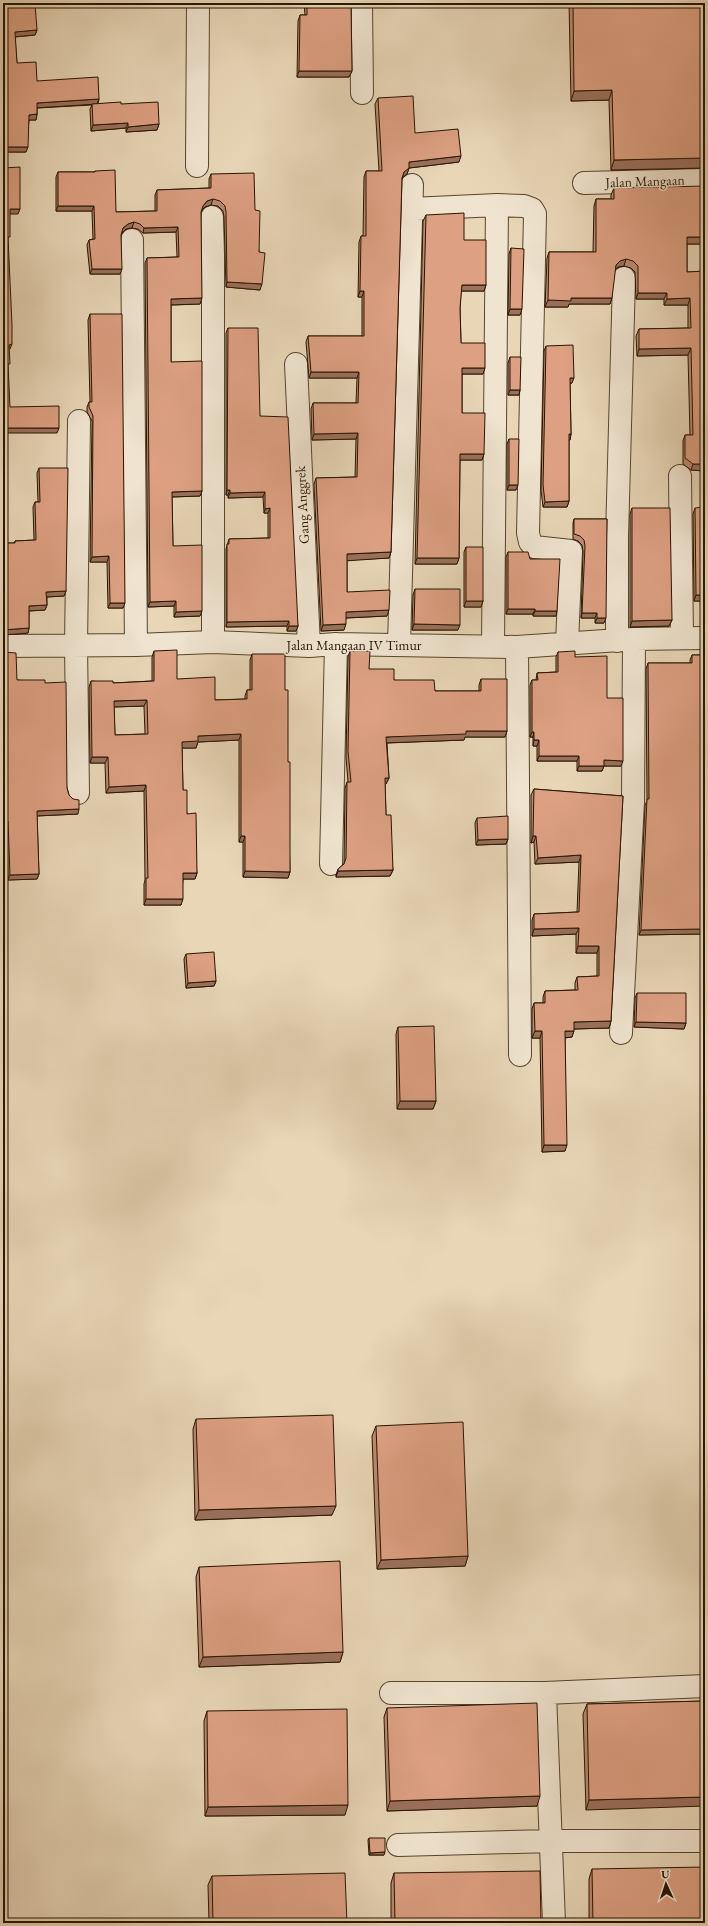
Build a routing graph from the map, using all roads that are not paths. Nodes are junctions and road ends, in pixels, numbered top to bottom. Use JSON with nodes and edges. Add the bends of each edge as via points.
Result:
{"nodes":[{"id":1,"x":198,"y":3,"type":"edge"},
{"id":2,"x":361,"y":3,"type":"edge"},
{"id":3,"x":362,"y":93,"type":"dead end"},
{"id":4,"x":197,"y":166,"type":"dead end"},
{"id":5,"x":705,"y":180,"type":"edge"},
{"id":6,"x":584,"y":183,"type":"dead end"},
{"id":7,"x":412,"y":185,"type":"dead end"},
{"id":8,"x":497,"y":205,"type":"junction"},
{"id":9,"x":411,"y":209,"type":"junction"},
{"id":10,"x":212,"y":217,"type":"dead end"},
{"id":11,"x":132,"y":240,"type":"dead end"},
{"id":12,"x":624,"y":278,"type":"dead end"},
{"id":13,"x":296,"y":364,"type":"dead end"},
{"id":14,"x":79,"y":421,"type":"dead end"},
{"id":15,"x":680,"y":476,"type":"dead end"},
{"id":16,"x":682,"y":638,"type":"junction"},
{"id":17,"x":705,"y":638,"type":"edge"},
{"id":18,"x":625,"y":640,"type":"junction"},
{"id":19,"x":213,"y":642,"type":"junction"},
{"id":20,"x":567,"y":643,"type":"junction"},
{"id":21,"x":336,"y":644,"type":"junction"},
{"id":22,"x":399,"y":644,"type":"junction"},
{"id":23,"x":136,"y":645,"type":"junction"},
{"id":24,"x":3,"y":646,"type":"edge"},
{"id":25,"x":76,"y":646,"type":"junction"},
{"id":26,"x":310,"y":646,"type":"junction"},
{"id":27,"x":493,"y":646,"type":"junction"},
{"id":28,"x":517,"y":647,"type":"junction"},
{"id":29,"x":78,"y":793,"type":"dead end"},
{"id":30,"x":331,"y":864,"type":"dead end"},
{"id":31,"x":621,"y":1033,"type":"dead end"},
{"id":32,"x":520,"y":1055,"type":"dead end"},
{"id":33,"x":705,"y":1686,"type":"edge"},
{"id":34,"x":545,"y":1692,"type":"junction"},
{"id":35,"x":391,"y":1694,"type":"dead end"},
{"id":36,"x":551,"y":1841,"type":"junction"},
{"id":37,"x":705,"y":1841,"type":"edge"},
{"id":38,"x":398,"y":1845,"type":"dead end"},
{"id":39,"x":554,"y":1923,"type":"edge"}],
"edges":[{"from":1,"to":4,"type":"street"},
{"from":2,"to":3,"type":"street"},
{"from":5,"to":6,"type":"street","name":"Jalan Mangaan"},
{"from":7,"to":9,"type":"street"},
{"from":8,"to":9,"type":"street"},
{"from":8,"to":20,"type":"street","via":[[524,206],[532,209],[535,214],[528,533],[534,547],[571,551]]},
{"from":8,"to":27,"type":"street"},
{"from":9,"to":22,"type":"street"},
{"from":10,"to":19,"type":"street"},
{"from":11,"to":23,"type":"street"},
{"from":12,"to":18,"type":"street","via":[[617,537]]},
{"from":13,"to":26,"type":"street","name":"Gang Anggrek"},
{"from":14,"to":25,"type":"street"},
{"from":15,"to":16,"type":"street"},
{"from":16,"to":17,"type":"street","name":"Jalan Mangaan IV Timur"},
{"from":16,"to":18,"type":"street","name":"Jalan Mangaan IV Timur"},
{"from":18,"to":20,"type":"street","name":"Jalan Mangaan IV Timur"},
{"from":18,"to":31,"type":"street","via":[[633,802]]},
{"from":19,"to":23,"type":"street","name":"Jalan Mangaan IV Timur"},
{"from":19,"to":26,"type":"street","name":"Jalan Mangaan IV Timur"},
{"from":20,"to":28,"type":"street","name":"Jalan Mangaan IV Timur"},
{"from":21,"to":22,"type":"street","name":"Jalan Mangaan IV Timur"},
{"from":21,"to":26,"type":"street","name":"Jalan Mangaan IV Timur"},
{"from":21,"to":30,"type":"street"},
{"from":22,"to":27,"type":"street","name":"Jalan Mangaan IV Timur"},
{"from":23,"to":25,"type":"street","name":"Jalan Mangaan IV Timur"},
{"from":24,"to":25,"type":"street","name":"Jalan Mangaan IV Timur"},
{"from":25,"to":29,"type":"street"},
{"from":27,"to":28,"type":"street","name":"Jalan Mangaan IV Timur"},
{"from":28,"to":32,"type":"street"},
{"from":33,"to":34,"type":"street"},
{"from":34,"to":35,"type":"street"},
{"from":34,"to":36,"type":"street"},
{"from":36,"to":37,"type":"street"},
{"from":36,"to":38,"type":"street"},
{"from":36,"to":39,"type":"street"}]}
